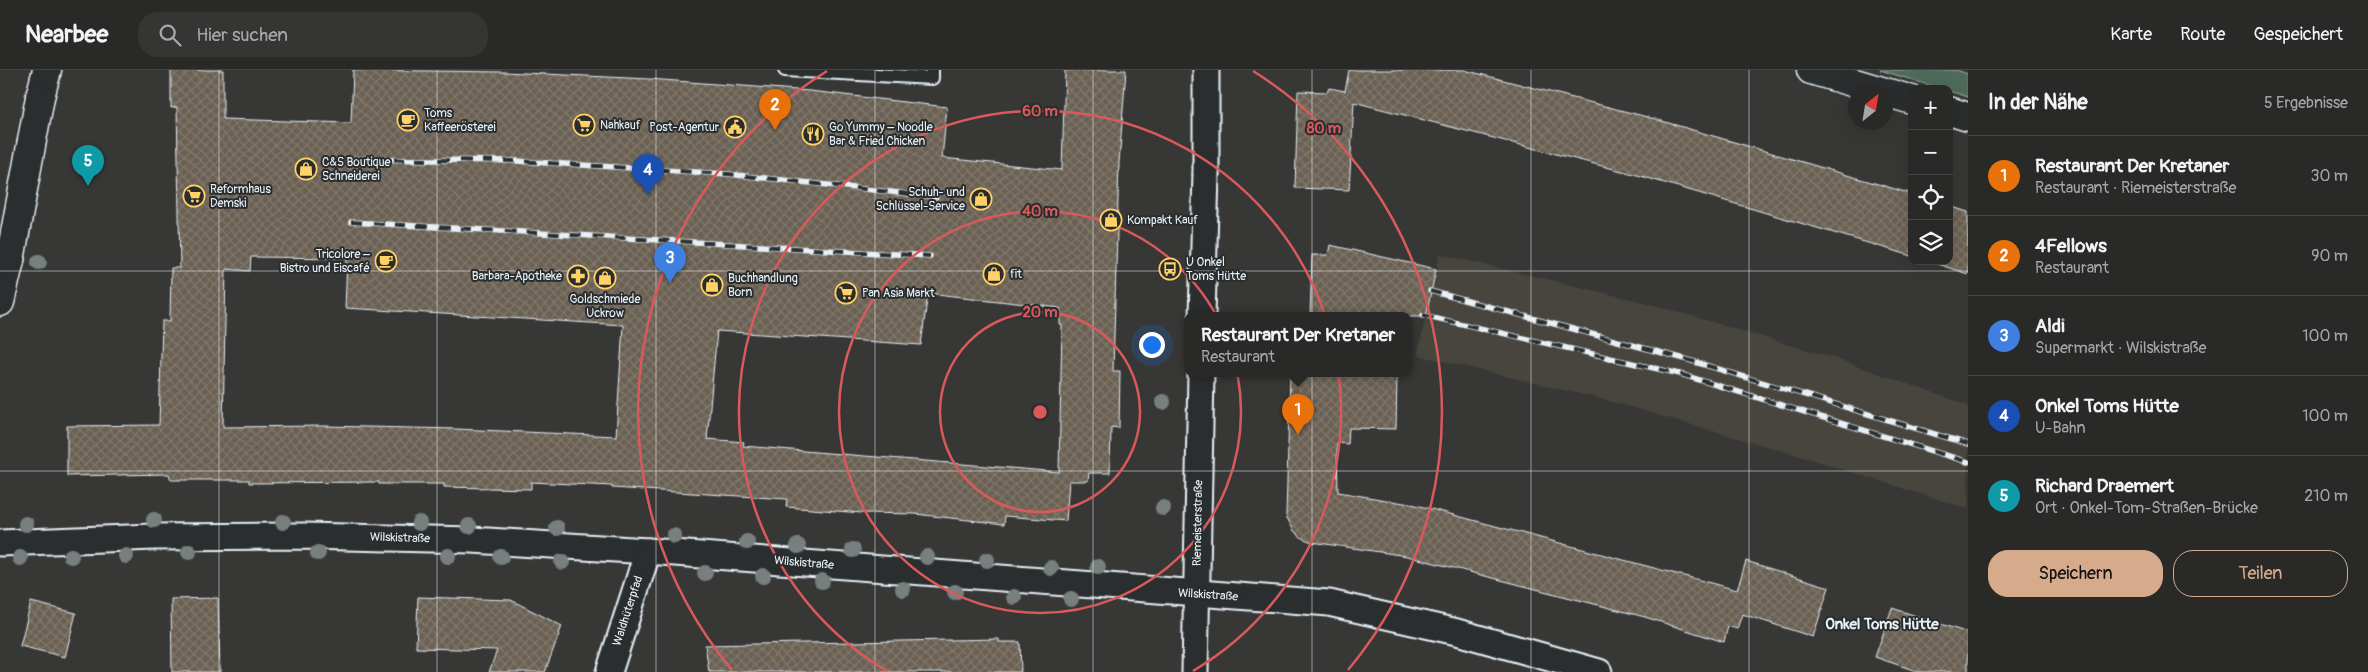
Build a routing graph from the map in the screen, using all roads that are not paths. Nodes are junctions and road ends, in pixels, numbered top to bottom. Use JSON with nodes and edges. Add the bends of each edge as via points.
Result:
{"nodes":[{"id":1,"x":47,"y":70,"type":"edge"},
{"id":2,"x":785,"y":70,"type":"edge"},
{"id":3,"x":932,"y":70,"type":"edge"},
{"id":4,"x":1206,"y":70,"type":"edge"},
{"id":5,"x":1811,"y":70,"type":"edge"},
{"id":6,"x":1908,"y":99,"type":"edge"},
{"id":7,"x":1953,"y":112,"type":"edge"},
{"id":8,"x":1968,"y":117,"type":"edge"},
{"id":9,"x":0,"y":302,"type":"edge"},
{"id":10,"x":1202,"y":312,"type":"edge"},
{"id":11,"x":1201,"y":377,"type":"edge"},
{"id":12,"x":0,"y":543,"type":"edge"},
{"id":13,"x":648,"y":551,"type":"junction"},
{"id":14,"x":1196,"y":594,"type":"junction"},
{"id":15,"x":609,"y":672,"type":"edge"},
{"id":16,"x":1194,"y":672,"type":"edge"},
{"id":17,"x":1599,"y":672,"type":"edge"}],
"edges":[{"from":1,"to":9,"type":"main road","bridge":true},
{"from":2,"to":3,"type":"lane","via":[[932,78]]},
{"from":4,"to":10,"type":"street","bridge":true},
{"from":5,"to":6,"type":"main road"},
{"from":7,"to":8,"type":"main road"},
{"from":11,"to":14,"type":"street","name":"Riemeisterstraße"},
{"from":12,"to":13,"type":"street","name":"Wilskistraße","via":[[304,536],[472,540]]},
{"from":13,"to":14,"type":"street","name":"Wilskistraße"},
{"from":13,"to":15,"type":"street","name":"Waldhüterpfad"},
{"from":14,"to":16,"type":"street","name":"Riemeisterstraße"},
{"from":14,"to":17,"type":"street","name":"Wilskistraße","via":[[1329,604],[1457,632]]}]}
